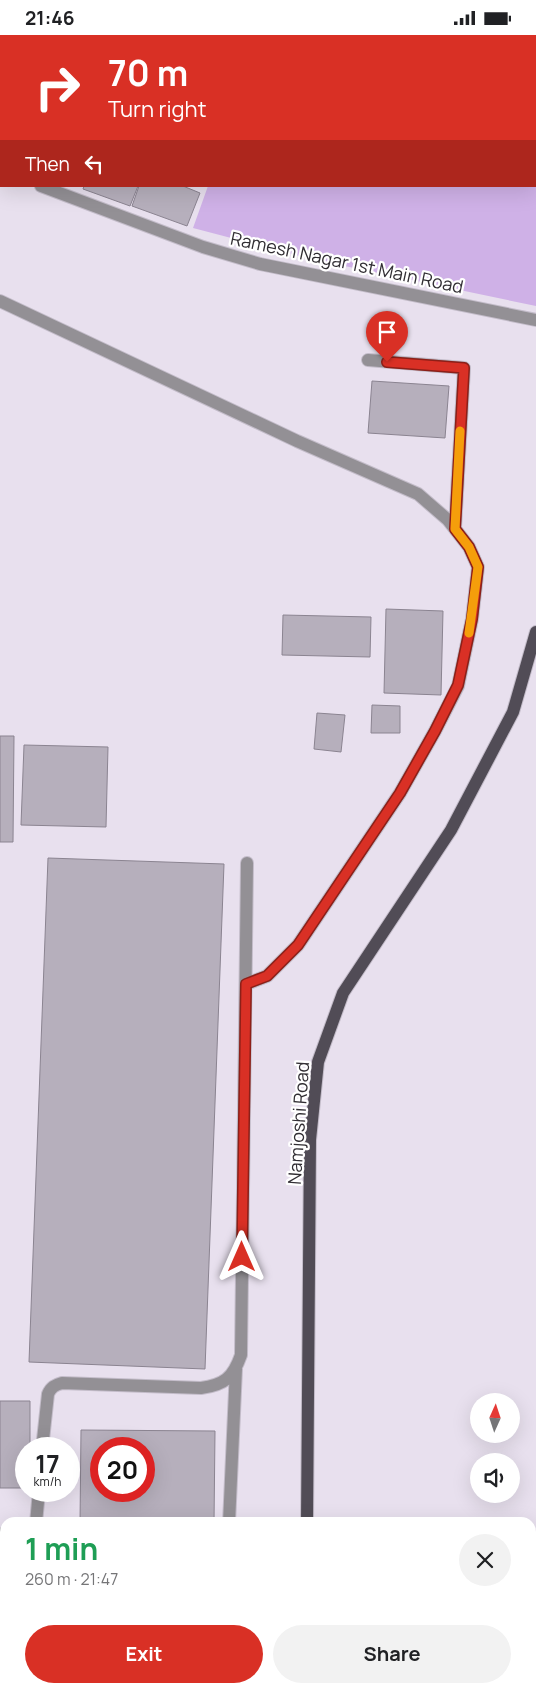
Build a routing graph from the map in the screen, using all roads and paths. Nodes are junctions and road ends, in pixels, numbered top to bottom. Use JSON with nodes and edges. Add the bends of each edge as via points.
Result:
{"nodes":[{"id":1,"x":44,"y":187,"type":"edge"},
{"id":2,"x":0,"y":301,"type":"edge"},
{"id":3,"x":536,"y":320,"type":"edge"},
{"id":4,"x":368,"y":360,"type":"dead end"},
{"id":5,"x":455,"y":529,"type":"junction"},
{"id":6,"x":536,"y":632,"type":"edge"},
{"id":7,"x":247,"y":863,"type":"dead end"},
{"id":8,"x":246,"y":984,"type":"junction"},
{"id":9,"x":236,"y":1369,"type":"junction"},
{"id":10,"x":43,"y":1437,"type":"edge"},
{"id":11,"x":38,"y":1502,"type":"edge"},
{"id":12,"x":37,"y":1517,"type":"edge"},
{"id":13,"x":229,"y":1517,"type":"edge"},
{"id":14,"x":307,"y":1517,"type":"edge"}],
"edges":[{"from":1,"to":3,"type":"street","name":"Ramesh Nagar 1st Main Road","via":[[203,247],[260,264]]},
{"from":2,"to":5,"type":"street","via":[[418,495],[448,519]]},
{"from":4,"to":5,"type":"street","via":[[464,368]]},
{"from":5,"to":8,"type":"street","via":[[469,547],[478,567],[472,619],[458,685],[400,793],[298,945],[267,976]]},
{"from":6,"to":14,"type":"main road","name":"Namjoshi Road","via":[[513,712],[451,829],[343,993],[318,1061],[310,1140]]},
{"from":7,"to":8,"type":"street"},
{"from":8,"to":9,"type":"street","via":[[241,1355]]},
{"from":9,"to":10,"type":"street","via":[[228,1379],[215,1386],[200,1388],[56,1385],[48,1394]]},
{"from":9,"to":13,"type":"street"},
{"from":11,"to":12,"type":"street"}]}
